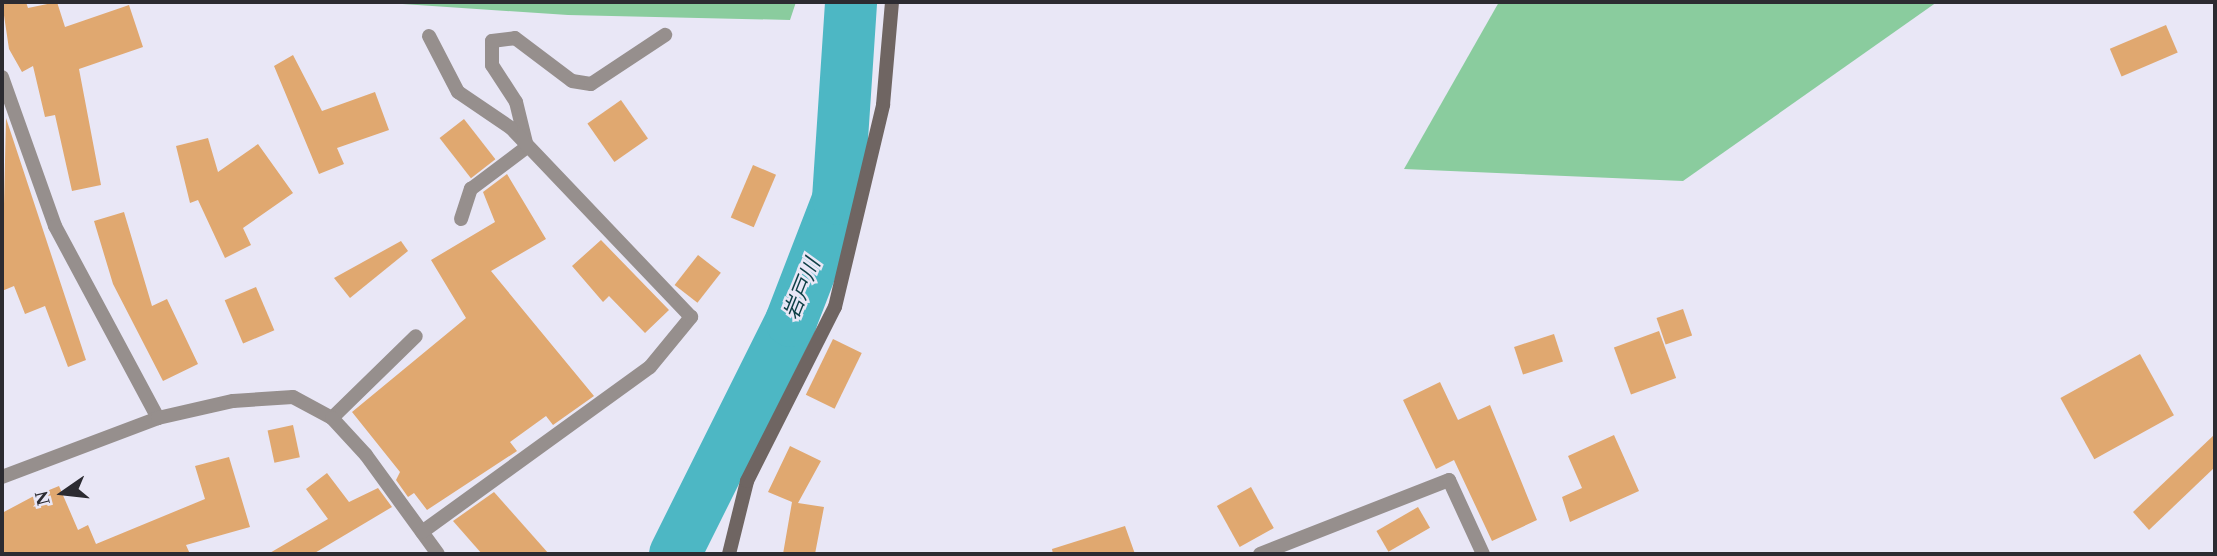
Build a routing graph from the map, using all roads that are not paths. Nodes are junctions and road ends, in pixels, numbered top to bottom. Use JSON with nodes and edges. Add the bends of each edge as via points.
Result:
{"nodes":[{"id":1,"x":892,"y":2,"type":"edge"},
{"id":2,"x":665,"y":35,"type":"dead end"},
{"id":3,"x":429,"y":36,"type":"dead end"},
{"id":4,"x":2,"y":76,"type":"edge"},
{"id":5,"x":527,"y":147,"type":"junction"},
{"id":6,"x":461,"y":219,"type":"dead end"},
{"id":7,"x":416,"y":335,"type":"dead end"},
{"id":8,"x":158,"y":418,"type":"junction"},
{"id":9,"x":332,"y":418,"type":"junction"},
{"id":10,"x":2,"y":477,"type":"edge"},
{"id":11,"x":422,"y":532,"type":"junction"},
{"id":12,"x":438,"y":554,"type":"edge"},
{"id":13,"x":729,"y":554,"type":"edge"},
{"id":14,"x":1259,"y":554,"type":"edge"},
{"id":15,"x":1483,"y":554,"type":"edge"}],
"edges":[{"from":1,"to":13,"type":"street","via":[[883,104],[835,307],[747,481]]},
{"from":2,"to":5,"type":"street","via":[[591,84],[572,81],[515,38],[492,41],[492,65],[516,102]]},
{"from":3,"to":5,"type":"street","via":[[458,92]]},
{"from":4,"to":8,"type":"street","via":[[55,226]]},
{"from":5,"to":6,"type":"street","via":[[471,189]]},
{"from":5,"to":11,"type":"street","via":[[691,317],[650,367]]},
{"from":7,"to":9,"type":"street"},
{"from":8,"to":9,"type":"street","via":[[233,401],[293,397]]},
{"from":8,"to":10,"type":"street"},
{"from":9,"to":11,"type":"street"},
{"from":11,"to":12,"type":"street"},
{"from":14,"to":15,"type":"street","via":[[1449,480]]}]}
